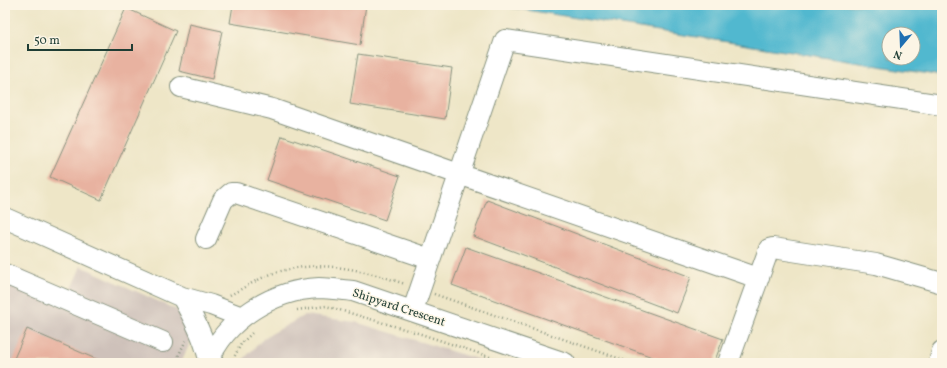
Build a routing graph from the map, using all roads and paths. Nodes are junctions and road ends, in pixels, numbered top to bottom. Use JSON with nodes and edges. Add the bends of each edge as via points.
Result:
{"nodes":[{"id":1,"x":181,"y":87,"type":"dead end"},
{"id":2,"x":942,"y":105,"type":"edge"},
{"id":3,"x":459,"y":172,"type":"junction"},
{"id":4,"x":5,"y":218,"type":"edge"},
{"id":5,"x":206,"y":239,"type":"dead end"},
{"id":6,"x":430,"y":259,"type":"junction"},
{"id":7,"x":5,"y":274,"type":"edge"},
{"id":8,"x":758,"y":278,"type":"junction"},
{"id":9,"x":942,"y":284,"type":"edge"},
{"id":10,"x":182,"y":297,"type":"junction"},
{"id":11,"x":296,"y":310,"type":"dead end"},
{"id":12,"x":413,"y":310,"type":"junction"},
{"id":13,"x":250,"y":323,"type":"junction"},
{"id":14,"x":163,"y":342,"type":"dead end"},
{"id":15,"x":942,"y":351,"type":"edge"},
{"id":16,"x":209,"y":361,"type":"edge"},
{"id":17,"x":231,"y":363,"type":"edge"},
{"id":18,"x":508,"y":363,"type":"edge"},
{"id":19,"x":565,"y":363,"type":"edge"},
{"id":20,"x":728,"y":363,"type":"edge"},
{"id":21,"x":939,"y":363,"type":"edge"}],
"edges":[{"from":1,"to":3,"type":"street","via":[[272,109]]},
{"from":2,"to":3,"type":"street","via":[[505,40]]},
{"from":3,"to":6,"type":"street"},
{"from":3,"to":8,"type":"street"},
{"from":4,"to":10,"type":"street"},
{"from":5,"to":6,"type":"street","via":[[223,200],[231,193],[236,193]]},
{"from":6,"to":12,"type":"street"},
{"from":7,"to":14,"type":"street"},
{"from":8,"to":9,"type":"street","via":[[769,249],[773,248],[876,264]]},
{"from":8,"to":20,"type":"street"},
{"from":10,"to":13,"type":"street","via":[[211,305]]},
{"from":10,"to":16,"type":"street","via":[[193,314]]},
{"from":11,"to":18,"type":"path","via":[[326,306]]},
{"from":12,"to":13,"type":"street","name":"Shipyard Crescent","via":[[352,291],[318,288],[291,293],[265,303]]},
{"from":12,"to":19,"type":"street","name":"Shipyard Crescent"},
{"from":13,"to":16,"type":"street","name":"Shipyard Crescent","via":[[216,345]]},
{"from":13,"to":17,"type":"path"},
{"from":15,"to":21,"type":"street"}]}
